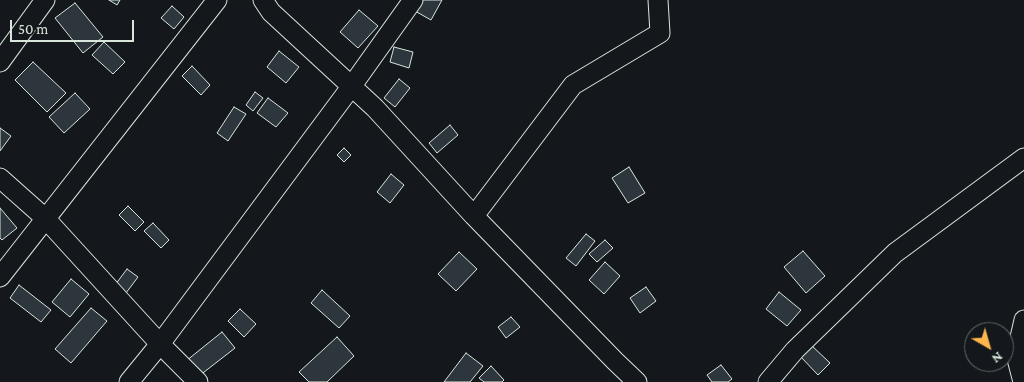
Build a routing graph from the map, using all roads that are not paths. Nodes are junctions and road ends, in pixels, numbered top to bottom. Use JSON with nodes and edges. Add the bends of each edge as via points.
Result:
{"nodes":[{"id":1,"x":45,"y":0,"type":"edge"},
{"id":2,"x":217,"y":0,"type":"edge"},
{"id":3,"x":263,"y":0,"type":"edge"},
{"id":4,"x":413,"y":0,"type":"edge"},
{"id":5,"x":658,"y":0,"type":"edge"},
{"id":6,"x":0,"y":62,"type":"edge"},
{"id":7,"x":351,"y":87,"type":"junction"},
{"id":8,"x":1024,"y":158,"type":"edge"},
{"id":9,"x":0,"y":178,"type":"edge"},
{"id":10,"x":474,"y":216,"type":"junction"},
{"id":11,"x":45,"y":218,"type":"junction"},
{"id":12,"x":0,"y":277,"type":"edge"},
{"id":13,"x":1024,"y":320,"type":"edge"},
{"id":14,"x":160,"y":344,"type":"junction"},
{"id":15,"x":129,"y":382,"type":"edge"},
{"id":16,"x":198,"y":382,"type":"edge"},
{"id":17,"x":637,"y":382,"type":"edge"},
{"id":18,"x":768,"y":382,"type":"edge"},
{"id":19,"x":1023,"y":382,"type":"edge"}],
"edges":[{"from":1,"to":6,"type":"street"},
{"from":2,"to":11,"type":"street"},
{"from":3,"to":7,"type":"street","via":[[271,12]]},
{"from":4,"to":7,"type":"street"},
{"from":5,"to":10,"type":"street","via":[[660,33],[574,85]]},
{"from":7,"to":10,"type":"street","via":[[375,108]]},
{"from":7,"to":14,"type":"street"},
{"from":8,"to":18,"type":"street","via":[[895,252],[795,350]]},
{"from":9,"to":11,"type":"street"},
{"from":10,"to":17,"type":"street"},
{"from":11,"to":12,"type":"street"},
{"from":11,"to":14,"type":"street"},
{"from":13,"to":19,"type":"street","via":[[1016,356]]},
{"from":14,"to":15,"type":"street"},
{"from":14,"to":16,"type":"street"}]}
